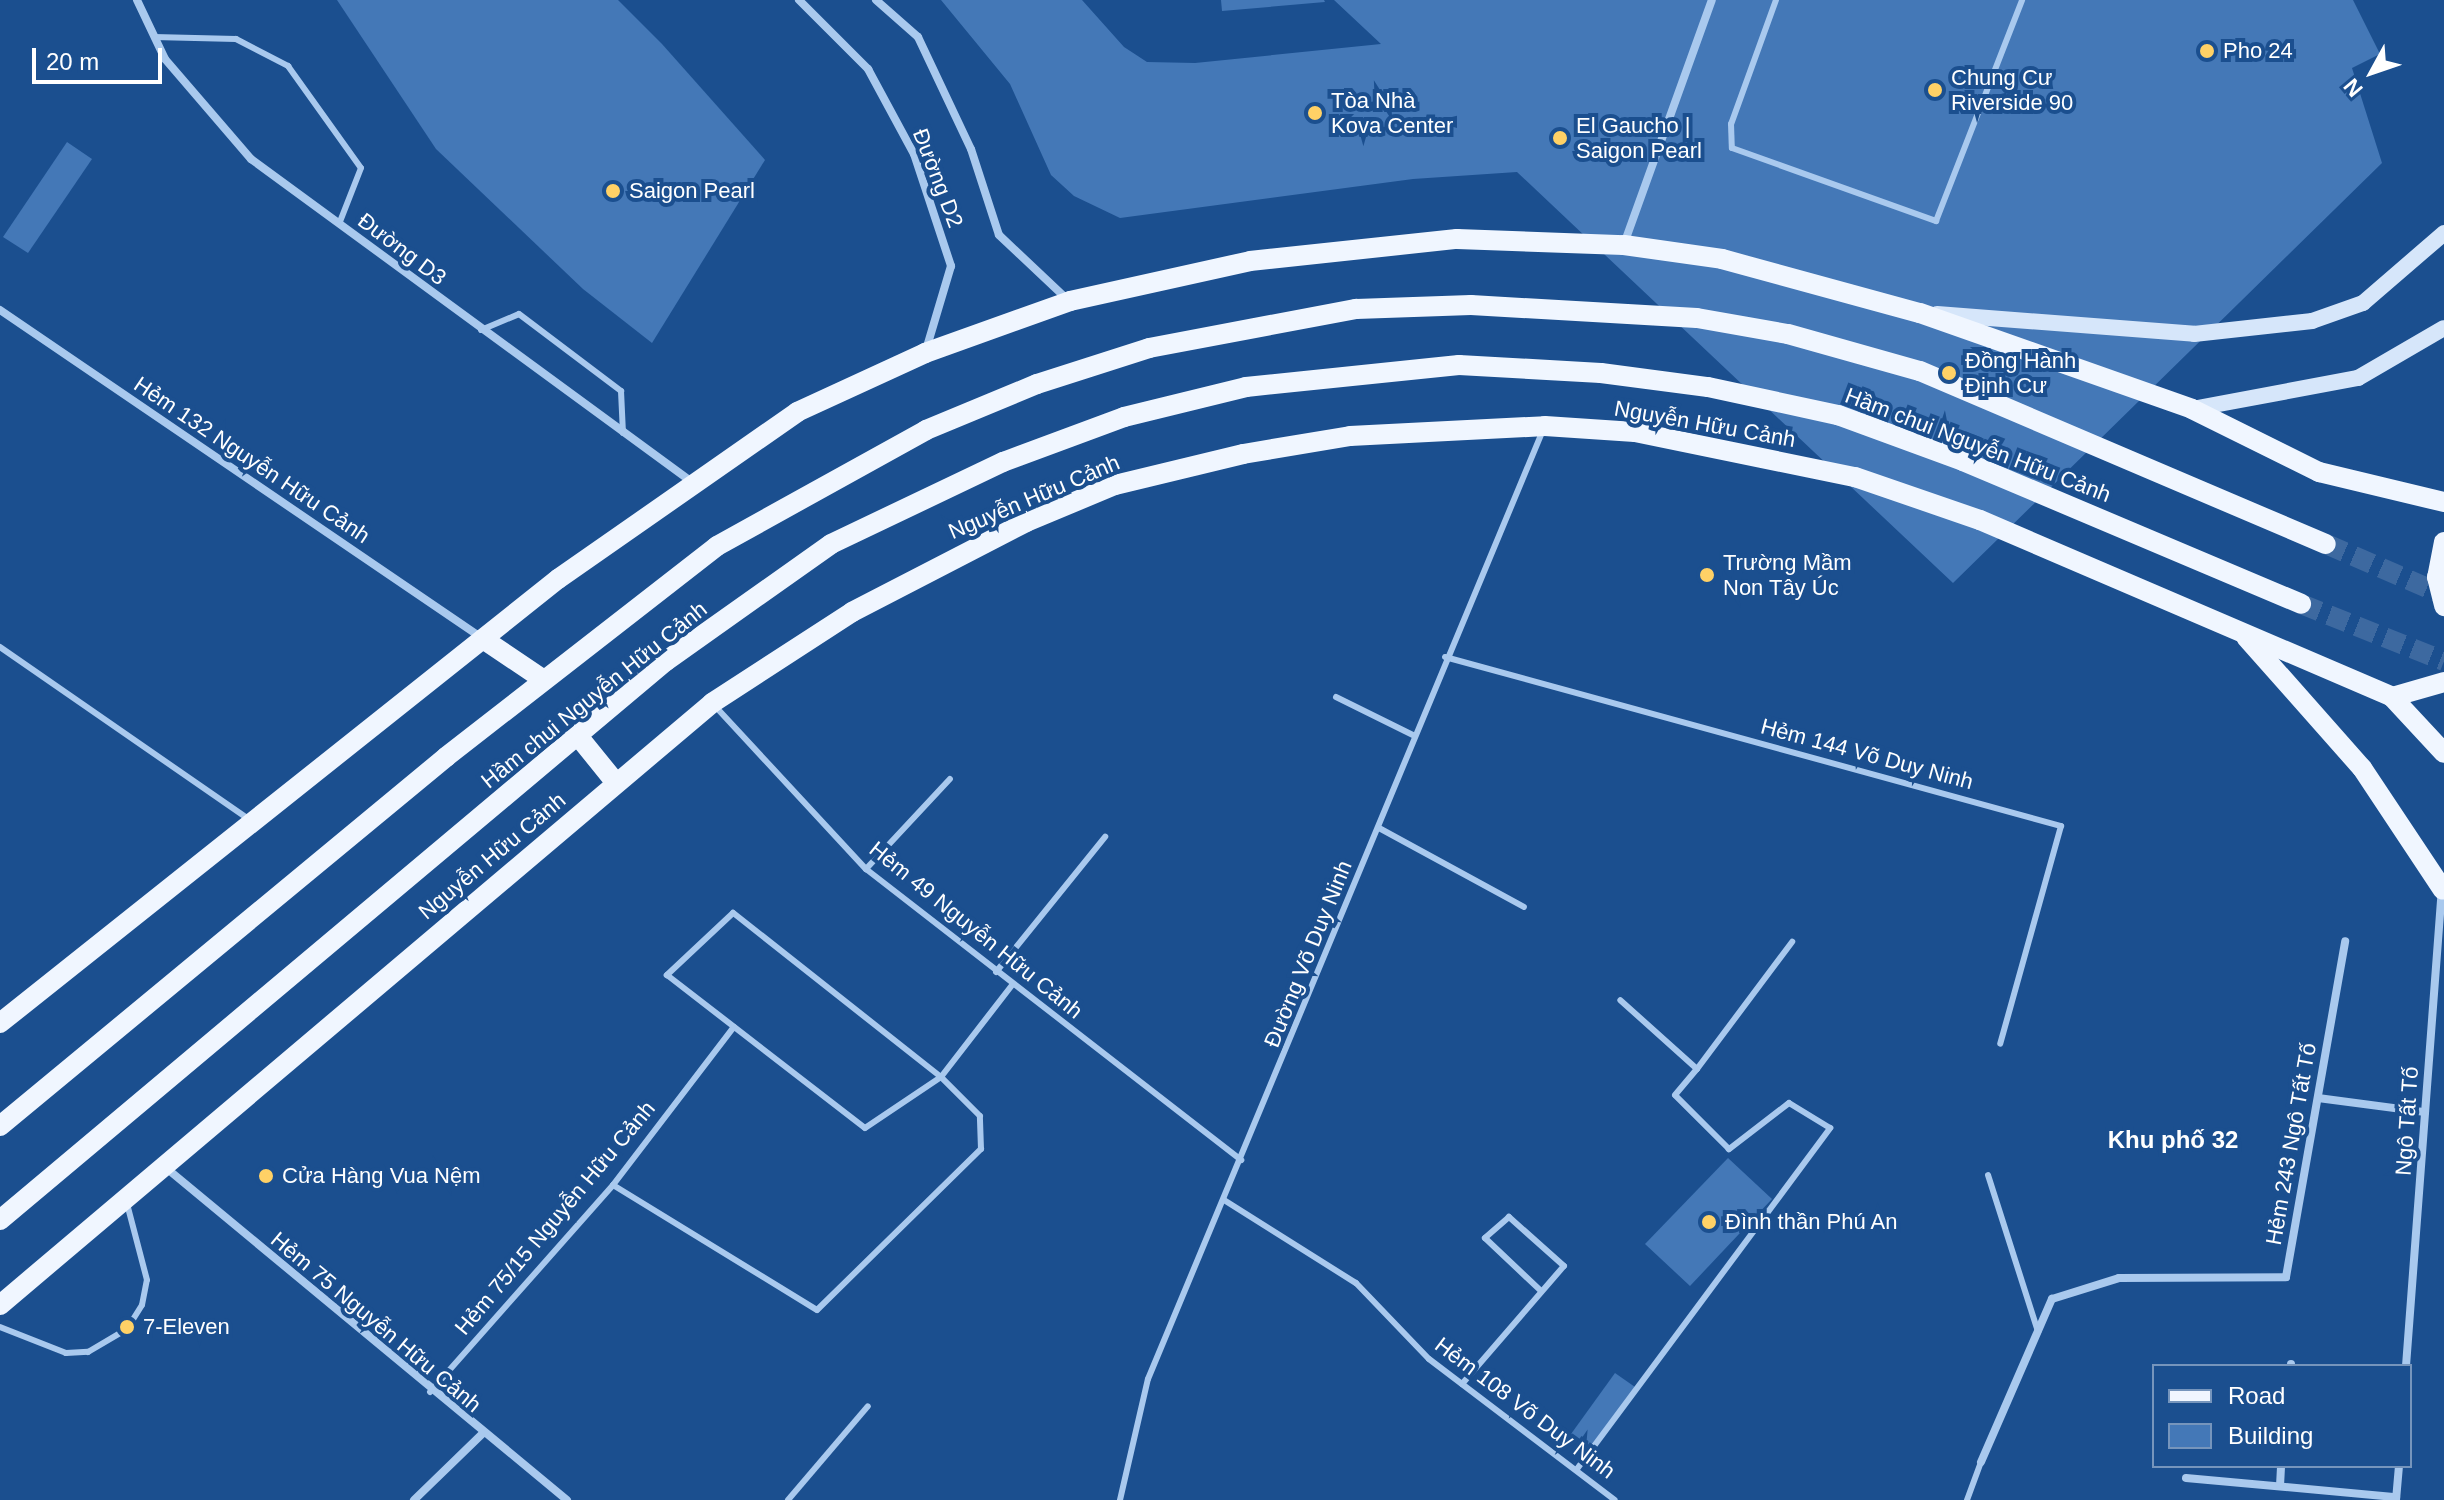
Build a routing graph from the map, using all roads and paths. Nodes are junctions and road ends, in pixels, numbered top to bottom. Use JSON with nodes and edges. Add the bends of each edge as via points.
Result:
{"nodes":[{"id":1,"x":137,"y":0,"type":"edge"},
{"id":2,"x":799,"y":0,"type":"edge"},
{"id":3,"x":876,"y":0,"type":"edge"},
{"id":4,"x":1712,"y":0,"type":"edge"},
{"id":5,"x":1776,"y":0,"type":"edge"},
{"id":6,"x":2022,"y":0,"type":"edge"},
{"id":7,"x":154,"y":37,"type":"junction"},
{"id":8,"x":339,"y":224,"type":"junction"},
{"id":9,"x":2444,"y":233,"type":"edge"},
{"id":10,"x":1624,"y":245,"type":"junction"},
{"id":11,"x":1070,"y":301,"type":"junction"},
{"id":12,"x":0,"y":310,"type":"edge"},
{"id":13,"x":1920,"y":313,"type":"junction"},
{"id":14,"x":2444,"y":328,"type":"edge"},
{"id":15,"x":481,"y":330,"type":"junction"},
{"id":16,"x":925,"y":353,"type":"junction"},
{"id":17,"x":2192,"y":409,"type":"junction"},
{"id":18,"x":1545,"y":426,"type":"junction"},
{"id":19,"x":623,"y":433,"type":"junction"},
{"id":20,"x":693,"y":482,"type":"junction"},
{"id":21,"x":2444,"y":502,"type":"edge"},
{"id":22,"x":2444,"y":542,"type":"edge"},
{"id":23,"x":2326,"y":544,"type":"tunnel mouth"},
{"id":24,"x":2301,"y":604,"type":"tunnel mouth"},
{"id":25,"x":2444,"y":606,"type":"edge"},
{"id":26,"x":2241,"y":631,"type":"junction"},
{"id":27,"x":483,"y":639,"type":"junction"},
{"id":28,"x":0,"y":647,"type":"edge"},
{"id":29,"x":1445,"y":657,"type":"junction"},
{"id":30,"x":544,"y":680,"type":"junction"},
{"id":31,"x":2444,"y":682,"type":"edge"},
{"id":32,"x":1336,"y":697,"type":"dead end"},
{"id":33,"x":2392,"y":697,"type":"junction"},
{"id":34,"x":712,"y":703,"type":"junction"},
{"id":35,"x":578,"y":736,"type":"junction"},
{"id":36,"x":1415,"y":736,"type":"junction"},
{"id":37,"x":2444,"y":753,"type":"edge"},
{"id":38,"x":950,"y":779,"type":"dead end"},
{"id":39,"x":616,"y":783,"type":"junction"},
{"id":40,"x":253,"y":822,"type":"junction"},
{"id":41,"x":1379,"y":828,"type":"junction"},
{"id":42,"x":1105,"y":837,"type":"dead end"},
{"id":43,"x":866,"y":869,"type":"junction"},
{"id":44,"x":2443,"y":885,"type":"edge"},
{"id":45,"x":1524,"y":907,"type":"dead end"},
{"id":46,"x":2345,"y":941,"type":"dead end"},
{"id":47,"x":1792,"y":942,"type":"dead end"},
{"id":48,"x":996,"y":972,"type":"junction"},
{"id":49,"x":1012,"y":985,"type":"junction"},
{"id":50,"x":1620,"y":1000,"type":"dead end"},
{"id":51,"x":0,"y":1023,"type":"edge"},
{"id":52,"x":734,"y":1027,"type":"junction"},
{"id":53,"x":2000,"y":1044,"type":"dead end"},
{"id":54,"x":1697,"y":1069,"type":"junction"},
{"id":55,"x":941,"y":1077,"type":"junction"},
{"id":56,"x":2318,"y":1098,"type":"junction"},
{"id":57,"x":2425,"y":1112,"type":"junction"},
{"id":58,"x":0,"y":1126,"type":"edge"},
{"id":59,"x":1241,"y":1160,"type":"junction"},
{"id":60,"x":165,"y":1167,"type":"junction"},
{"id":61,"x":1988,"y":1175,"type":"dead end"},
{"id":62,"x":613,"y":1185,"type":"junction"},
{"id":63,"x":126,"y":1200,"type":"junction"},
{"id":64,"x":1224,"y":1200,"type":"junction"},
{"id":65,"x":0,"y":1220,"type":"edge"},
{"id":66,"x":1541,"y":1291,"type":"junction"},
{"id":67,"x":0,"y":1305,"type":"edge"},
{"id":68,"x":0,"y":1327,"type":"edge"},
{"id":69,"x":2038,"y":1332,"type":"junction"},
{"id":70,"x":2406,"y":1364,"type":"edge"},
{"id":71,"x":1462,"y":1384,"type":"junction"},
{"id":72,"x":430,"y":1392,"type":"junction"},
{"id":73,"x":868,"y":1406,"type":"dead end"},
{"id":74,"x":482,"y":1434,"type":"junction"},
{"id":75,"x":1981,"y":1462,"type":"joint"},
{"id":76,"x":2281,"y":1468,"type":"edge"},
{"id":77,"x":2399,"y":1468,"type":"edge"},
{"id":78,"x":1577,"y":1469,"type":"junction"},
{"id":79,"x":2186,"y":1478,"type":"dead end"},
{"id":80,"x":2280,"y":1486,"type":"junction"},
{"id":81,"x":2396,"y":1498,"type":"edge"},
{"id":82,"x":414,"y":1500,"type":"edge"},
{"id":83,"x":567,"y":1500,"type":"edge"},
{"id":84,"x":788,"y":1500,"type":"edge"},
{"id":85,"x":1120,"y":1500,"type":"edge"},
{"id":86,"x":1615,"y":1500,"type":"edge"},
{"id":87,"x":1967,"y":1500,"type":"edge"}],
"edges":[{"from":1,"to":7,"type":"street","name":"Đường D3"},
{"from":2,"to":16,"type":"street","name":"Đường D2","via":[[868,69],[914,154],[951,266]]},
{"from":3,"to":11,"type":"street","name":"Đường D2","via":[[918,37],[971,149],[999,235]]},
{"from":4,"to":10,"type":"street"},
{"from":5,"to":6,"type":"lane","via":[[1731,124],[1732,148],[1936,221]]},
{"from":7,"to":8,"type":"street","name":"Đường D3","via":[[165,59],[251,159]]},
{"from":7,"to":8,"type":"lane","via":[[236,39],[288,66],[361,168]]},
{"from":8,"to":15,"type":"street","name":"Đường D3"},
{"from":9,"to":13,"type":"main road","via":[[2363,303],[2275,327],[2194,334]]},
{"from":10,"to":11,"type":"main road","via":[[1457,239],[1390,245],[1250,261]]},
{"from":10,"to":13,"type":"main road","via":[[1722,259]]},
{"from":11,"to":16,"type":"main road"},
{"from":12,"to":27,"type":"street","name":"Hẻm 132 Nguyễn Hữu Cảnh"},
{"from":13,"to":17,"type":"main road"},
{"from":14,"to":17,"type":"main road","via":[[2358,378]]},
{"from":15,"to":19,"type":"street","name":"Đường D3"},
{"from":15,"to":19,"type":"lane","via":[[519,314],[621,391]]},
{"from":16,"to":20,"type":"main road","via":[[797,412]]},
{"from":17,"to":21,"type":"main road","via":[[2319,472]]},
{"from":18,"to":26,"type":"main road","name":"Nguyễn Hữu Cảnh","via":[[1635,432],[1855,477],[1980,520]]},
{"from":18,"to":29,"type":"lane","name":"Đường Võ Duy Ninh"},
{"from":18,"to":34,"type":"main road","name":"Nguyễn Hữu Cảnh","via":[[1350,436],[1115,485],[948,559]]},
{"from":19,"to":20,"type":"street","name":"Đường D3"},
{"from":20,"to":27,"type":"main road"},
{"from":22,"to":25,"type":"main road","via":[[2437,577]]},
{"from":23,"to":30,"type":"main road","name":"Hầm chui Nguyễn Hữu Cảnh","via":[[1920,371],[1788,334],[1597,308],[1356,309],[1149,348],[1037,384],[926,430],[717,546]]},
{"from":24,"to":35,"type":"main road","name":"Hầm chui Nguyễn Hữu Cảnh","via":[[1991,472],[1838,415],[1601,373],[1459,365],[1360,372],[1216,394],[1124,417],[1003,462],[831,544],[666,661]]},
{"from":26,"to":33,"type":"main road","name":"Nguyễn Hữu Cảnh"},
{"from":26,"to":44,"type":"main road","via":[[2362,768]]},
{"from":27,"to":30,"type":"main road"},
{"from":27,"to":40,"type":"main road"},
{"from":28,"to":40,"type":"lane"},
{"from":29,"to":36,"type":"lane","name":"Đường Võ Duy Ninh"},
{"from":29,"to":53,"type":"lane","name":"Hẻm 144 Võ Duy Ninh","via":[[2061,826]]},
{"from":30,"to":58,"type":"main road","name":"Hầm chui Nguyễn Hữu Cảnh"},
{"from":31,"to":33,"type":"main road"},
{"from":32,"to":36,"type":"lane"},
{"from":33,"to":37,"type":"main road","name":"Nguyễn Hữu Cảnh"},
{"from":34,"to":39,"type":"main road","name":"Nguyễn Hữu Cảnh"},
{"from":34,"to":43,"type":"lane","name":"Hẻm 49 Nguyễn Hữu Cảnh"},
{"from":35,"to":39,"type":"main road"},
{"from":35,"to":65,"type":"main road","name":"Hầm chui Nguyễn Hữu Cảnh"},
{"from":36,"to":41,"type":"lane","name":"Đường Võ Duy Ninh"},
{"from":38,"to":43,"type":"lane"},
{"from":39,"to":60,"type":"main road","name":"Nguyễn Hữu Cảnh"},
{"from":40,"to":51,"type":"main road"},
{"from":41,"to":45,"type":"lane"},
{"from":41,"to":59,"type":"lane","name":"Đường Võ Duy Ninh"},
{"from":42,"to":48,"type":"lane"},
{"from":43,"to":48,"type":"lane","name":"Hẻm 49 Nguyễn Hữu Cảnh"},
{"from":44,"to":57,"type":"street","name":"Ngô Tất Tố"},
{"from":46,"to":56,"type":"street","name":"Hẻm 243 Ngô Tất Tố"},
{"from":47,"to":54,"type":"lane"},
{"from":48,"to":49,"type":"lane","name":"Hẻm 49 Nguyễn Hữu Cảnh"},
{"from":49,"to":55,"type":"lane"},
{"from":49,"to":59,"type":"lane","name":"Hẻm 49 Nguyễn Hữu Cảnh"},
{"from":50,"to":54,"type":"lane"},
{"from":52,"to":55,"type":"lane","via":[[865,1128]]},
{"from":52,"to":55,"type":"lane","via":[[667,975],[733,913]]},
{"from":52,"to":62,"type":"lane","name":"Hẻm 75/15 Nguyễn Hữu Cảnh"},
{"from":54,"to":78,"type":"lane","via":[[1675,1095],[1729,1149],[1789,1103],[1830,1128]]},
{"from":55,"to":62,"type":"lane","via":[[980,1116],[981,1149],[817,1310]]},
{"from":56,"to":57,"type":"street"},
{"from":56,"to":69,"type":"street","name":"Hẻm 243 Ngô Tất Tố","via":[[2286,1277],[2119,1278],[2052,1299]]},
{"from":57,"to":70,"type":"street","name":"Ngô Tất Tố"},
{"from":59,"to":64,"type":"lane","name":"Đường Võ Duy Ninh"},
{"from":60,"to":63,"type":"main road","name":"Nguyễn Hữu Cảnh"},
{"from":60,"to":72,"type":"street","name":"Hẻm 75 Nguyễn Hữu Cảnh"},
{"from":61,"to":69,"type":"lane"},
{"from":62,"to":72,"type":"lane","name":"Hẻm 75/15 Nguyễn Hữu Cảnh"},
{"from":63,"to":67,"type":"main road","name":"Nguyễn Hữu Cảnh"},
{"from":63,"to":68,"type":"lane","via":[[147,1280],[142,1305],[127,1329],[88,1352],[66,1353]]},
{"from":64,"to":71,"type":"lane","name":"Hẻm 108 Võ Duy Ninh","via":[[1356,1283],[1429,1359]]},
{"from":64,"to":85,"type":"lane","name":"Đường Võ Duy Ninh","via":[[1148,1379]]},
{"from":66,"to":66,"type":"lane","via":[[1564,1266],[1509,1217],[1485,1238]]},
{"from":66,"to":71,"type":"lane"},
{"from":69,"to":75,"type":"street","name":"Hẻm 243 Ngô Tất Tố"},
{"from":71,"to":78,"type":"lane","name":"Hẻm 108 Võ Duy Ninh"},
{"from":72,"to":74,"type":"street","name":"Hẻm 75 Nguyễn Hữu Cảnh"},
{"from":73,"to":84,"type":"lane"},
{"from":74,"to":82,"type":"street"},
{"from":74,"to":83,"type":"street","name":"Hẻm 75 Nguyễn Hữu Cảnh"},
{"from":75,"to":87,"type":"lane"},
{"from":76,"to":80,"type":"street"},
{"from":77,"to":81,"type":"street"},
{"from":78,"to":86,"type":"lane","name":"Hẻm 108 Võ Duy Ninh"},
{"from":79,"to":80,"type":"street"},
{"from":80,"to":81,"type":"street"}]}
